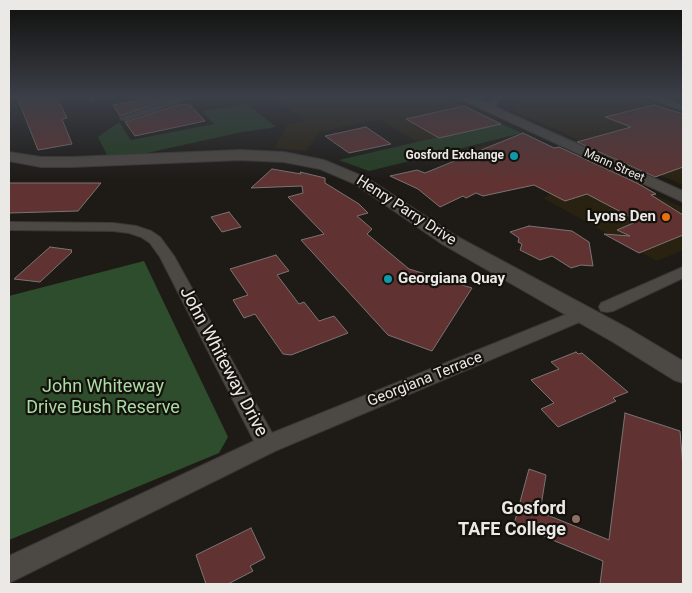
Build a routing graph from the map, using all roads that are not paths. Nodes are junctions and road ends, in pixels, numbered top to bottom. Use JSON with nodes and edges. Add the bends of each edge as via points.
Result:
{"nodes":[{"id":1,"x":537,"y":125,"type":"edge"},
{"id":2,"x":9,"y":156,"type":"edge"},
{"id":3,"x":683,"y":197,"type":"edge"},
{"id":4,"x":9,"y":226,"type":"edge"},
{"id":5,"x":683,"y":272,"type":"edge"},
{"id":6,"x":607,"y":307,"type":"dead end"},
{"id":7,"x":583,"y":314,"type":"junction"},
{"id":8,"x":683,"y":373,"type":"edge"},
{"id":9,"x":267,"y":444,"type":"junction"},
{"id":10,"x":9,"y":570,"type":"edge"}],
"edges":[{"from":1,"to":3,"type":"main road","name":"Mann Street"},
{"from":2,"to":7,"type":"main road","name":"Henry Parry Drive","via":[[29,161],[72,162],[240,154],[284,157],[324,165],[361,181],[434,231]]},
{"from":4,"to":9,"type":"street","name":"John Whiteway Drive","via":[[113,227],[131,229],[155,240],[167,256]]},
{"from":5,"to":6,"type":"street"},
{"from":7,"to":8,"type":"main road","name":"Henry Parry Drive"},
{"from":7,"to":9,"type":"street","name":"Georgiana Terrace"},
{"from":9,"to":10,"type":"street","name":"John Whiteway Drive"}]}
